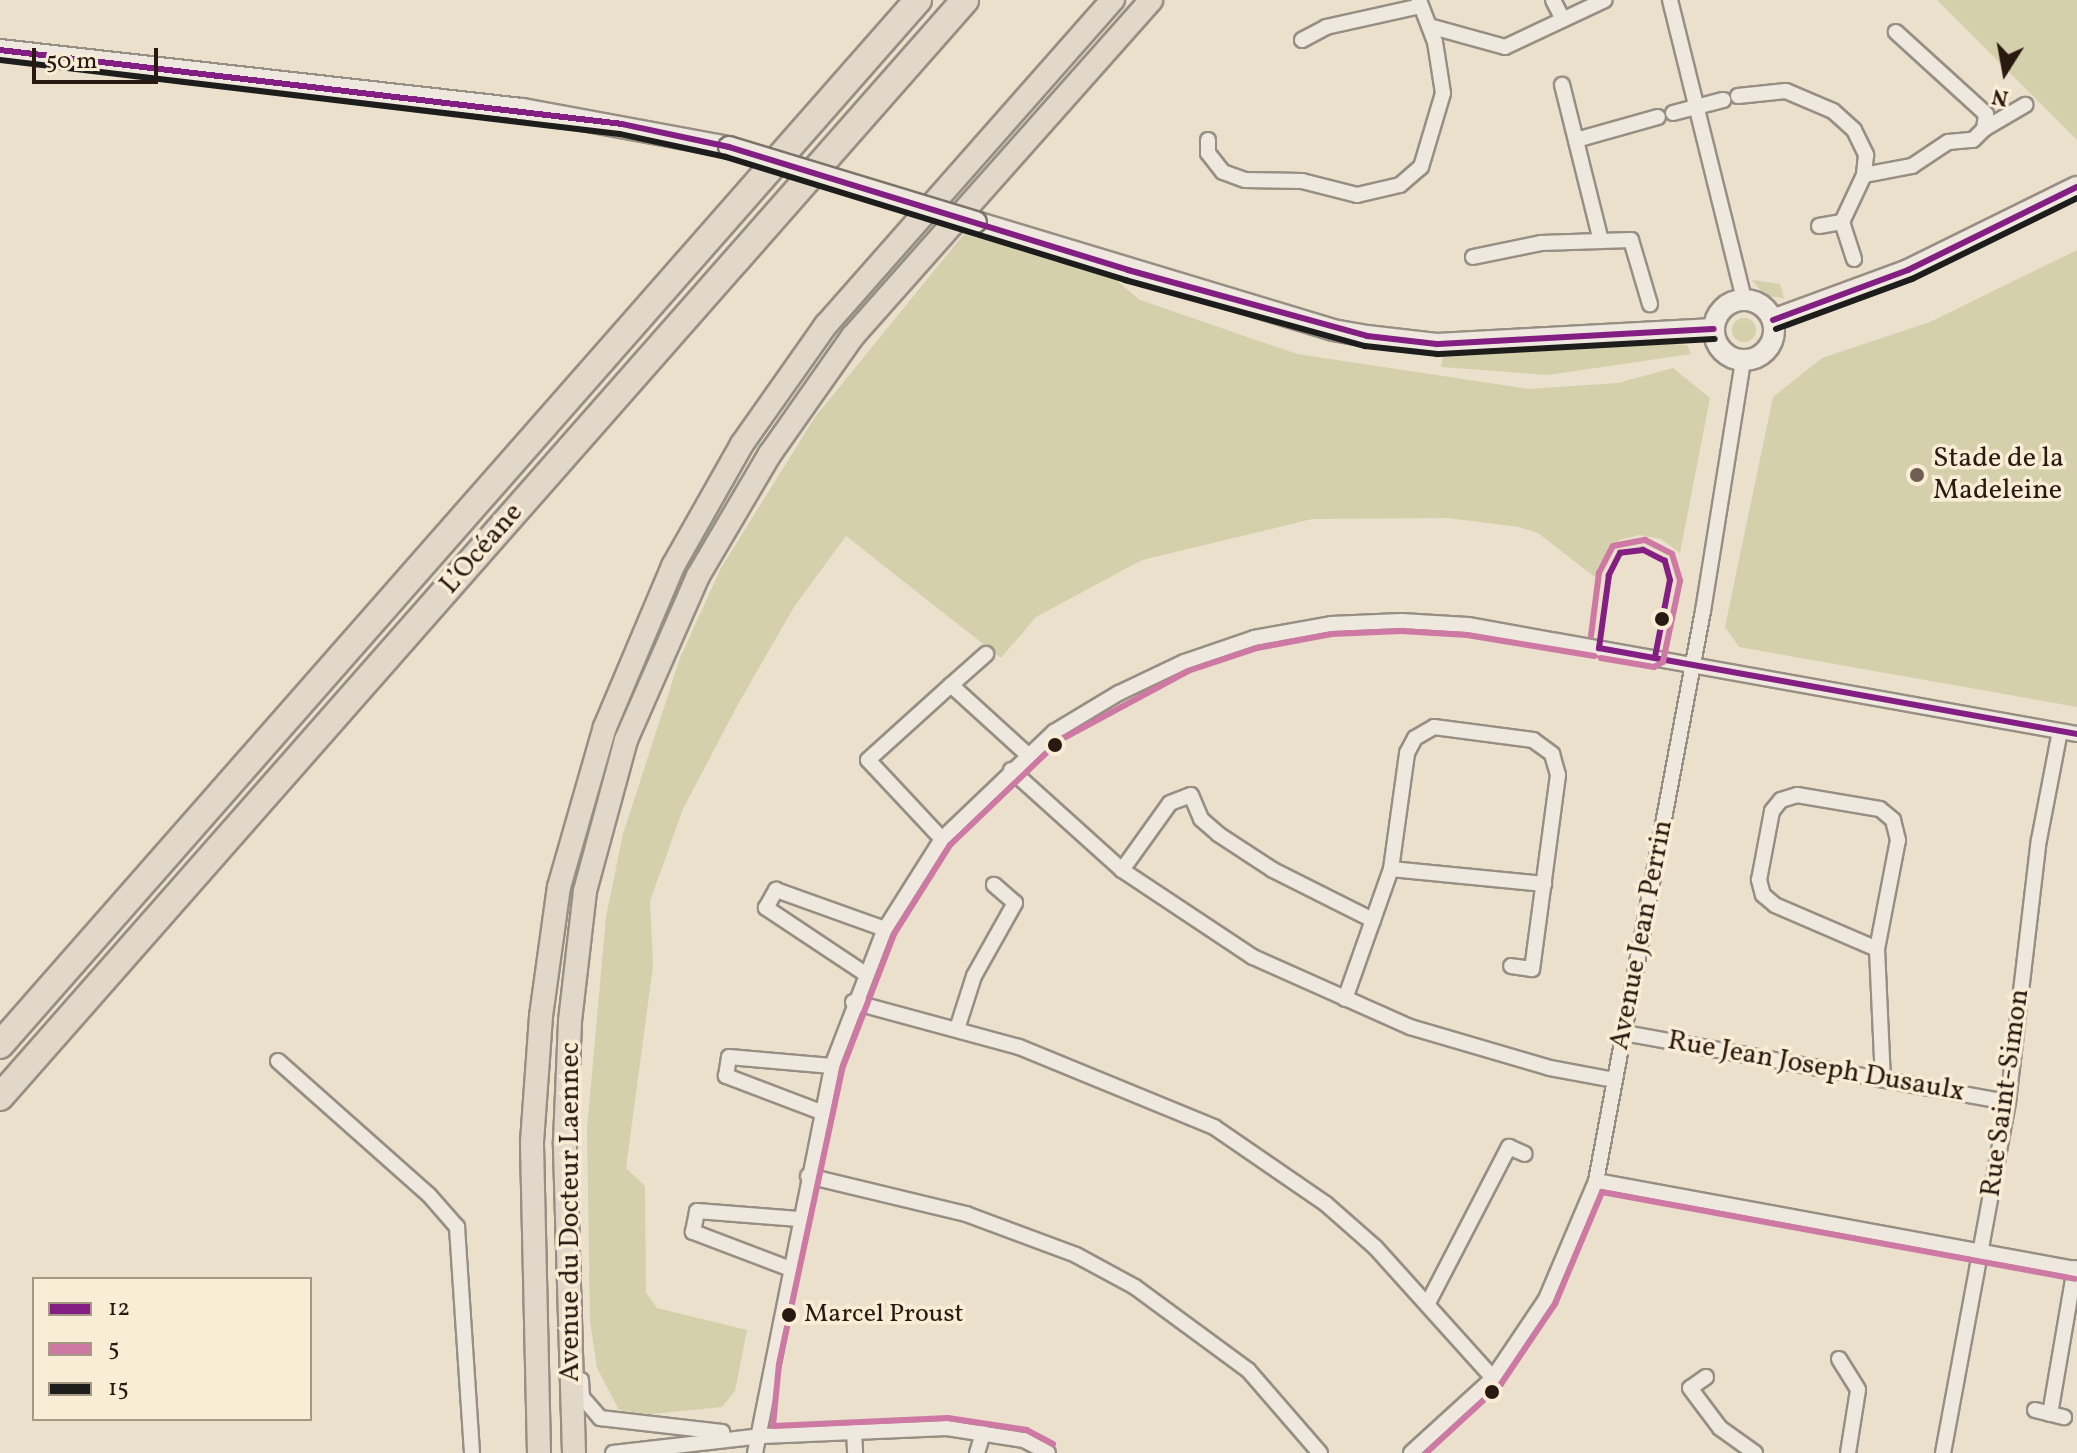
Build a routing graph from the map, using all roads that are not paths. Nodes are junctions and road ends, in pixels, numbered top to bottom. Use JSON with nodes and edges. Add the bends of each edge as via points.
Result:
{"nodes":[{"id":1,"x":918,"y":0,"type":"edge"},
{"id":2,"x":965,"y":0,"type":"edge"},
{"id":3,"x":1113,"y":0,"type":"edge"},
{"id":4,"x":1151,"y":0,"type":"edge"},
{"id":5,"x":1553,"y":0,"type":"edge"},
{"id":6,"x":1605,"y":0,"type":"edge"},
{"id":7,"x":1670,"y":0,"type":"edge"},
{"id":8,"x":1420,"y":3,"type":"edge"},
{"id":9,"x":1563,"y":20,"type":"junction"},
{"id":10,"x":1429,"y":26,"type":"junction"},
{"id":11,"x":1896,"y":32,"type":"dead end"},
{"id":12,"x":1302,"y":40,"type":"dead end"},
{"id":13,"x":0,"y":50,"type":"edge"},
{"id":14,"x":1562,"y":85,"type":"dead end"},
{"id":15,"x":1738,"y":96,"type":"dead end"},
{"id":16,"x":1723,"y":100,"type":"dead end"},
{"id":17,"x":2025,"y":105,"type":"dead end"},
{"id":18,"x":1699,"y":107,"type":"junction"},
{"id":19,"x":1984,"y":129,"type":"junction"},
{"id":20,"x":1208,"y":140,"type":"dead end"},
{"id":21,"x":1576,"y":140,"type":"junction"},
{"id":22,"x":1864,"y":175,"type":"junction"},
{"id":23,"x":2077,"y":187,"type":"edge"},
{"id":24,"x":1842,"y":222,"type":"junction"},
{"id":25,"x":1819,"y":226,"type":"dead end"},
{"id":26,"x":1601,"y":241,"type":"junction"},
{"id":27,"x":1473,"y":257,"type":"dead end"},
{"id":28,"x":1854,"y":259,"type":"dead end"},
{"id":29,"x":1744,"y":299,"type":"junction"},
{"id":30,"x":1650,"y":304,"type":"dead end"},
{"id":31,"x":1773,"y":320,"type":"junction"},
{"id":32,"x":1714,"y":329,"type":"junction"},
{"id":33,"x":1743,"y":360,"type":"junction"},
{"id":34,"x":986,"y":654,"type":"dead end"},
{"id":35,"x":1693,"y":664,"type":"junction"},
{"id":36,"x":951,"y":685,"type":"junction"},
{"id":37,"x":2060,"y":731,"type":"junction"},
{"id":38,"x":2077,"y":734,"type":"edge"},
{"id":39,"x":1028,"y":755,"type":"junction"},
{"id":40,"x":1011,"y":770,"type":"junction"},
{"id":41,"x":942,"y":839,"type":"junction"},
{"id":42,"x":1391,"y":869,"type":"junction"},
{"id":43,"x":1122,"y":870,"type":"junction"},
{"id":44,"x":1544,"y":884,"type":"junction"},
{"id":45,"x":994,"y":885,"type":"dead end"},
{"id":46,"x":1373,"y":920,"type":"junction"},
{"id":47,"x":885,"y":929,"type":"junction"},
{"id":48,"x":1877,"y":949,"type":"junction"},
{"id":49,"x":1511,"y":966,"type":"dead end"},
{"id":50,"x":864,"y":973,"type":"junction"},
{"id":51,"x":1345,"y":999,"type":"junction"},
{"id":52,"x":853,"y":1002,"type":"junction"},
{"id":53,"x":957,"y":1029,"type":"junction"},
{"id":54,"x":1624,"y":1033,"type":"junction"},
{"id":55,"x":0,"y":1045,"type":"edge"},
{"id":56,"x":278,"y":1061,"type":"dead end"},
{"id":57,"x":832,"y":1066,"type":"junction"},
{"id":58,"x":1883,"y":1079,"type":"junction"},
{"id":59,"x":1615,"y":1080,"type":"junction"},
{"id":60,"x":0,"y":1097,"type":"edge"},
{"id":61,"x":2008,"y":1102,"type":"junction"},
{"id":62,"x":821,"y":1112,"type":"junction"},
{"id":63,"x":1525,"y":1154,"type":"dead end"},
{"id":64,"x":808,"y":1176,"type":"junction"},
{"id":65,"x":1596,"y":1181,"type":"junction"},
{"id":66,"x":799,"y":1219,"type":"junction"},
{"id":67,"x":568,"y":1225,"type":"junction"},
{"id":68,"x":1981,"y":1252,"type":"junction"},
{"id":69,"x":788,"y":1268,"type":"junction"},
{"id":70,"x":2076,"y":1269,"type":"edge"},
{"id":71,"x":1428,"y":1303,"type":"junction"},
{"id":72,"x":1839,"y":1359,"type":"dead end"},
{"id":73,"x":1706,"y":1377,"type":"dead end"},
{"id":74,"x":1493,"y":1378,"type":"junction"},
{"id":75,"x":2035,"y":1410,"type":"dead end"},
{"id":76,"x":854,"y":1431,"type":"junction"},
{"id":77,"x":983,"y":1433,"type":"junction"},
{"id":78,"x":762,"y":1436,"type":"junction"},
{"id":79,"x":472,"y":1453,"type":"edge"},
{"id":80,"x":539,"y":1453,"type":"edge"},
{"id":81,"x":574,"y":1453,"type":"edge"},
{"id":82,"x":613,"y":1453,"type":"edge"},
{"id":83,"x":755,"y":1453,"type":"edge"},
{"id":84,"x":769,"y":1453,"type":"edge"},
{"id":85,"x":855,"y":1453,"type":"edge"},
{"id":86,"x":977,"y":1453,"type":"edge"},
{"id":87,"x":1048,"y":1453,"type":"edge"},
{"id":88,"x":1320,"y":1453,"type":"edge"},
{"id":89,"x":1411,"y":1453,"type":"edge"},
{"id":90,"x":1755,"y":1453,"type":"edge"},
{"id":91,"x":1848,"y":1453,"type":"edge"},
{"id":92,"x":1943,"y":1453,"type":"edge"}],
"edges":[{"from":1,"to":55,"type":"highway","name":"L’Océane"},
{"from":2,"to":60,"type":"highway","name":"L’Océane"},
{"from":3,"to":80,"type":"main road","name":"Avenue du Docteur Laennec","via":[[809,349],[742,444],[673,566],[605,727],[559,887],[541,1016],[532,1142]]},
{"from":4,"to":67,"type":"main road","name":"Avenue du Docteur Laennec","via":[[853,336],[770,454],[698,576],[626,740],[585,891],[570,1021]]},
{"from":5,"to":9,"type":"street"},
{"from":6,"to":9,"type":"street"},
{"from":7,"to":18,"type":"street"},
{"from":8,"to":10,"type":"street"},
{"from":8,"to":12,"type":"street","via":[[1326,27]]},
{"from":9,"to":10,"type":"street","via":[[1505,47]]},
{"from":10,"to":20,"type":"street","via":[[1443,93],[1440,116],[1421,167],[1400,185],[1357,195],[1302,181],[1245,180],[1223,172],[1208,153]]},
{"from":11,"to":19,"type":"street","via":[[1986,114]]},
{"from":13,"to":32,"type":"main road","bridge":true,"via":[[522,109],[729,147],[1333,330],[1437,344]]},
{"from":14,"to":21,"type":"street"},
{"from":15,"to":22,"type":"street","via":[[1786,91],[1833,111],[1854,130],[1866,155]]},
{"from":16,"to":18,"type":"street"},
{"from":17,"to":19,"type":"street"},
{"from":18,"to":21,"type":"street"},
{"from":18,"to":29,"type":"street"},
{"from":19,"to":22,"type":"street","via":[[1973,140],[1948,142],[1912,166]]},
{"from":21,"to":26,"type":"street"},
{"from":22,"to":24,"type":"street"},
{"from":23,"to":31,"type":"main road","via":[[1922,264]]},
{"from":24,"to":25,"type":"street"},
{"from":24,"to":28,"type":"street"},
{"from":26,"to":27,"type":"street","via":[[1541,243]]},
{"from":26,"to":30,"type":"street","via":[[1631,240]]},
{"from":29,"to":31,"type":"main road","via":[[1762,305]]},
{"from":29,"to":32,"type":"main road","via":[[1726,305]]},
{"from":31,"to":33,"type":"main road","via":[[1769,348]]},
{"from":32,"to":33,"type":"main road","via":[[1719,347]]},
{"from":33,"to":35,"type":"street","name":"Avenue Jean Perrin"},
{"from":34,"to":36,"type":"street"},
{"from":35,"to":37,"type":"street"},
{"from":35,"to":39,"type":"street","via":[[1468,625],[1331,624],[1254,638],[1184,662],[1119,693],[1054,732]]},
{"from":35,"to":54,"type":"street","name":"Avenue Jean Perrin"},
{"from":36,"to":39,"type":"street"},
{"from":36,"to":41,"type":"street","via":[[868,760]]},
{"from":37,"to":38,"type":"street"},
{"from":37,"to":61,"type":"street","name":"Rue Saint-Simon","via":[[2039,840]]},
{"from":39,"to":40,"type":"street"},
{"from":40,"to":41,"type":"street"},
{"from":40,"to":43,"type":"street"},
{"from":41,"to":47,"type":"street"},
{"from":42,"to":44,"type":"street"},
{"from":42,"to":44,"type":"street","via":[[1407,753],[1415,738],[1434,727],[1533,740],[1552,754],[1558,775]]},
{"from":42,"to":46,"type":"street"},
{"from":43,"to":46,"type":"street","via":[[1170,803],[1191,795],[1201,819],[1218,834],[1273,870]]},
{"from":43,"to":51,"type":"street","via":[[1253,957]]},
{"from":44,"to":49,"type":"street","via":[[1532,969]]},
{"from":45,"to":53,"type":"street","via":[[1015,903],[974,976]]},
{"from":46,"to":51,"type":"street"},
{"from":47,"to":50,"type":"street"},
{"from":47,"to":50,"type":"street","via":[[776,890],[766,908]]},
{"from":48,"to":48,"type":"street","via":[[1898,840],[1893,820],[1880,809],[1797,795],[1781,800],[1769,825],[1759,880],[1763,895]]},
{"from":48,"to":58,"type":"street"},
{"from":50,"to":52,"type":"street"},
{"from":51,"to":59,"type":"street","via":[[1468,1046]]},
{"from":52,"to":53,"type":"street"},
{"from":52,"to":57,"type":"street"},
{"from":53,"to":71,"type":"street","via":[[1083,1070],[1214,1127],[1326,1204]]},
{"from":54,"to":58,"type":"street","name":"Rue Jean Joseph Dusaulx"},
{"from":54,"to":59,"type":"street","name":"Avenue Jean Perrin"},
{"from":56,"to":79,"type":"street","via":[[429,1195],[457,1227]]},
{"from":57,"to":62,"type":"street"},
{"from":57,"to":62,"type":"street","via":[[729,1057],[726,1076]]},
{"from":58,"to":61,"type":"street","name":"Rue Jean Joseph Dusaulx"},
{"from":59,"to":65,"type":"street","name":"Avenue Jean Perrin"},
{"from":61,"to":68,"type":"street","name":"Rue Saint-Simon"},
{"from":62,"to":64,"type":"street"},
{"from":63,"to":71,"type":"street","via":[[1509,1147]]},
{"from":64,"to":66,"type":"street"},
{"from":64,"to":88,"type":"street","via":[[966,1214],[1076,1255],[1124,1280],[1192,1324],[1248,1370]]},
{"from":65,"to":68,"type":"street"},
{"from":65,"to":74,"type":"street","name":"Avenue Jean Perrin","via":[[1546,1299]]},
{"from":66,"to":69,"type":"street"},
{"from":66,"to":69,"type":"street","via":[[697,1211],[693,1232]]},
{"from":67,"to":78,"type":"street","via":[[582,1397],[600,1418]]},
{"from":67,"to":81,"type":"main road","name":"Avenue du Docteur Laennec"},
{"from":68,"to":70,"type":"street"},
{"from":68,"to":92,"type":"street","name":"Rue Saint-Simon"},
{"from":69,"to":78,"type":"street","via":[[769,1362]]},
{"from":70,"to":75,"type":"street","via":[[2057,1416]]},
{"from":71,"to":74,"type":"street"},
{"from":72,"to":91,"type":"street","via":[[1858,1390]]},
{"from":73,"to":90,"type":"street","via":[[1690,1388],[1720,1428]]},
{"from":74,"to":89,"type":"street","name":"Avenue Jean Perrin"},
{"from":76,"to":77,"type":"street","via":[[947,1428]]},
{"from":76,"to":78,"type":"street"},
{"from":76,"to":85,"type":"street"},
{"from":77,"to":86,"type":"street"},
{"from":77,"to":87,"type":"street","via":[[1024,1440]]},
{"from":78,"to":82,"type":"street"},
{"from":78,"to":83,"type":"street"},
{"from":78,"to":84,"type":"street"}]}
